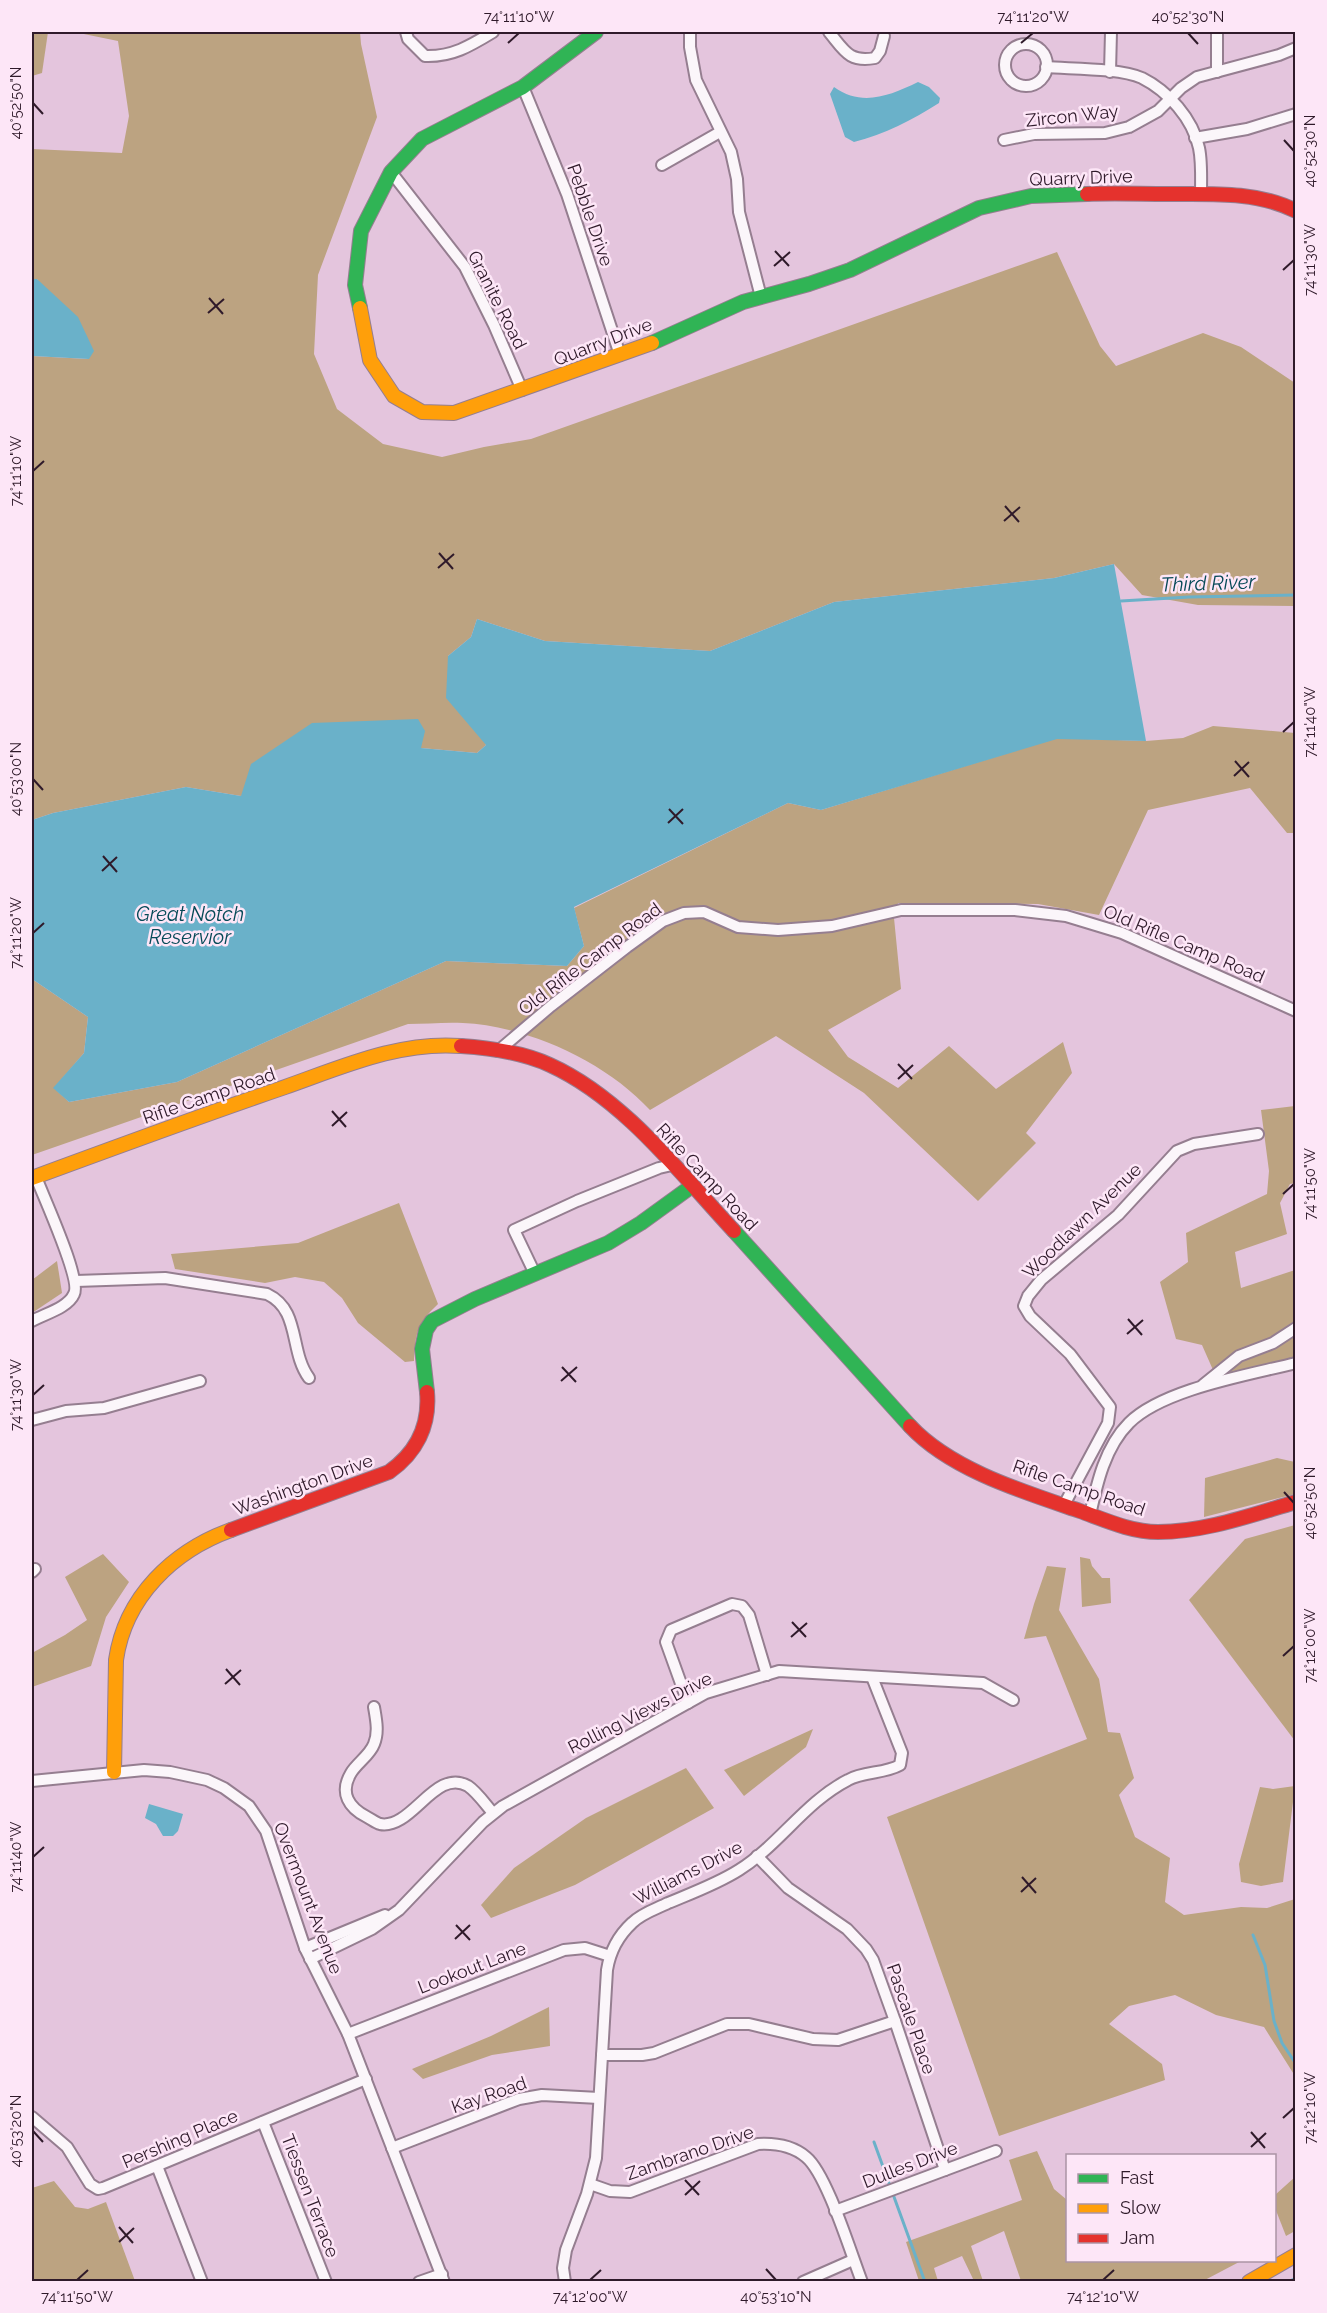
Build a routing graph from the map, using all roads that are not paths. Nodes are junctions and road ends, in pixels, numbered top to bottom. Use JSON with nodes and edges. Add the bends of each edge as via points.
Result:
{"nodes":[{"id":1,"x":406,"y":32,"type":"edge"},
{"id":2,"x":493,"y":32,"type":"edge"},
{"id":3,"x":596,"y":32,"type":"edge"},
{"id":4,"x":690,"y":32,"type":"edge"},
{"id":5,"x":829,"y":32,"type":"edge"},
{"id":6,"x":1027,"y":32,"type":"edge"},
{"id":7,"x":1111,"y":32,"type":"edge"},
{"id":8,"x":1217,"y":32,"type":"edge"},
{"id":9,"x":884,"y":36,"type":"dead end"},
{"id":10,"x":1025,"y":44,"type":"junction"},
{"id":11,"x":1296,"y":48,"type":"edge"},
{"id":12,"x":1046,"y":67,"type":"junction"},
{"id":13,"x":1110,"y":72,"type":"junction"},
{"id":14,"x":1217,"y":72,"type":"junction"},
{"id":15,"x":523,"y":87,"type":"junction"},
{"id":16,"x":1169,"y":98,"type":"junction"},
{"id":17,"x":1296,"y":114,"type":"edge"},
{"id":18,"x":720,"y":132,"type":"junction"},
{"id":19,"x":1195,"y":138,"type":"junction"},
{"id":20,"x":1004,"y":140,"type":"dead end"},
{"id":21,"x":662,"y":165,"type":"dead end"},
{"id":22,"x":391,"y":172,"type":"junction"},
{"id":23,"x":1202,"y":194,"type":"junction"},
{"id":24,"x":1293,"y":205,"type":"edge"},
{"id":25,"x":761,"y":297,"type":"junction"},
{"id":26,"x":621,"y":355,"type":"junction"},
{"id":27,"x":522,"y":390,"type":"junction"},
{"id":28,"x":1296,"y":1011,"type":"edge"},
{"id":29,"x":498,"y":1051,"type":"junction"},
{"id":30,"x":1258,"y":1134,"type":"dead end"},
{"id":31,"x":672,"y":1165,"type":"junction"},
{"id":32,"x":34,"y":1178,"type":"edge"},
{"id":33,"x":692,"y":1186,"type":"junction"},
{"id":34,"x":535,"y":1274,"type":"junction"},
{"id":35,"x":76,"y":1281,"type":"junction"},
{"id":36,"x":32,"y":1321,"type":"edge"},
{"id":37,"x":1296,"y":1328,"type":"edge"},
{"id":38,"x":1296,"y":1363,"type":"edge"},
{"id":39,"x":309,"y":1378,"type":"dead end"},
{"id":40,"x":200,"y":1381,"type":"dead end"},
{"id":41,"x":1198,"y":1389,"type":"junction"},
{"id":42,"x":32,"y":1420,"type":"edge"},
{"id":43,"x":1093,"y":1450,"type":"junction"},
{"id":44,"x":1107,"y":1456,"type":"junction"},
{"id":45,"x":1296,"y":1502,"type":"edge"},
{"id":46,"x":1064,"y":1505,"type":"junction"},
{"id":47,"x":1090,"y":1515,"type":"junction"},
{"id":48,"x":767,"y":1675,"type":"junction"},
{"id":49,"x":872,"y":1677,"type":"junction"},
{"id":50,"x":1013,"y":1700,"type":"dead end"},
{"id":51,"x":688,"y":1703,"type":"junction"},
{"id":52,"x":374,"y":1707,"type":"dead end"},
{"id":53,"x":114,"y":1772,"type":"junction"},
{"id":54,"x":32,"y":1781,"type":"edge"},
{"id":55,"x":493,"y":1814,"type":"junction"},
{"id":56,"x":758,"y":1856,"type":"junction"},
{"id":57,"x":308,"y":1954,"type":"junction"},
{"id":58,"x":610,"y":1956,"type":"junction"},
{"id":59,"x":895,"y":2021,"type":"junction"},
{"id":60,"x":348,"y":2034,"type":"junction"},
{"id":61,"x":602,"y":2055,"type":"junction"},
{"id":62,"x":366,"y":2079,"type":"junction"},
{"id":63,"x":599,"y":2098,"type":"junction"},
{"id":64,"x":32,"y":2117,"type":"edge"},
{"id":65,"x":263,"y":2122,"type":"junction"},
{"id":66,"x":392,"y":2148,"type":"junction"},
{"id":67,"x":996,"y":2151,"type":"dead end"},
{"id":68,"x":157,"y":2166,"type":"junction"},
{"id":69,"x":945,"y":2170,"type":"junction"},
{"id":70,"x":590,"y":2184,"type":"junction"},
{"id":71,"x":835,"y":2211,"type":"junction"},
{"id":72,"x":1296,"y":2255,"type":"edge"},
{"id":73,"x":854,"y":2260,"type":"junction"},
{"id":74,"x":443,"y":2278,"type":"edge"},
{"id":75,"x":202,"y":2282,"type":"edge"},
{"id":76,"x":326,"y":2282,"type":"edge"},
{"id":77,"x":419,"y":2282,"type":"edge"},
{"id":78,"x":565,"y":2282,"type":"edge"},
{"id":79,"x":803,"y":2282,"type":"edge"},
{"id":80,"x":862,"y":2282,"type":"edge"},
{"id":81,"x":1249,"y":2282,"type":"edge"}],
"edges":[{"from":1,"to":2,"type":"street","via":[[424,56],[443,56]]},
{"from":3,"to":15,"type":"street","name":"Quarry Drive"},
{"from":4,"to":18,"type":"street","via":[[696,80]]},
{"from":5,"to":9,"type":"street","via":[[847,54],[861,61],[875,58]]},
{"from":6,"to":10,"type":"street"},
{"from":7,"to":13,"type":"street"},
{"from":8,"to":14,"type":"street"},
{"from":10,"to":12,"type":"street","via":[[1042,52]]},
{"from":10,"to":12,"type":"street","via":[[1012,49],[1005,61],[1011,80],[1031,85],[1043,77]]},
{"from":11,"to":14,"type":"street","name":"Zircon Way"},
{"from":12,"to":13,"type":"street"},
{"from":13,"to":16,"type":"street","via":[[1142,78]]},
{"from":14,"to":16,"type":"street","name":"Zircon Way","via":[[1197,77]]},
{"from":15,"to":22,"type":"street","name":"Quarry Drive","via":[[422,139]]},
{"from":15,"to":26,"type":"street","name":"Pebble Drive","via":[[567,194]]},
{"from":16,"to":19,"type":"street","via":[[1188,121]]},
{"from":16,"to":20,"type":"street","name":"Zircon Way","via":[[1158,111],[1130,126],[1105,133],[1034,134]]},
{"from":17,"to":19,"type":"street","via":[[1248,129]]},
{"from":18,"to":21,"type":"street"},
{"from":18,"to":25,"type":"street","via":[[731,152],[740,212]]},
{"from":19,"to":23,"type":"street"},
{"from":22,"to":27,"type":"street","name":"Granite Road","via":[[465,267]]},
{"from":22,"to":27,"type":"street","name":"Quarry Drive","via":[[361,231],[355,285],[370,360],[394,396],[422,412],[454,413]]},
{"from":23,"to":24,"type":"street","name":"Quarry Drive","via":[[1256,197]]},
{"from":23,"to":25,"type":"street","name":"Quarry Drive","via":[[1031,196],[979,208],[850,270]]},
{"from":25,"to":26,"type":"street","name":"Quarry Drive"},
{"from":26,"to":27,"type":"street","name":"Quarry Drive"},
{"from":28,"to":29,"type":"street","name":"Old Rifle Camp Road","via":[[1122,933],[1066,916],[1015,910],[901,910],[832,926],[777,930],[738,927],[694,911],[663,921]]},
{"from":29,"to":31,"type":"street","name":"Rifle Camp Road","via":[[567,1074],[628,1119]]},
{"from":29,"to":32,"type":"street","name":"Rifle Camp Road","via":[[446,1044],[387,1052]]},
{"from":30,"to":43,"type":"street","name":"Woodlawn Avenue","via":[[1194,1144],[1177,1151],[1118,1215],[1041,1280],[1028,1296],[1024,1306],[1030,1316],[1070,1354],[1110,1407],[1108,1423]]},
{"from":31,"to":33,"type":"street","name":"Rifle Camp Road"},
{"from":31,"to":34,"type":"street","via":[[597,1192],[514,1230]]},
{"from":32,"to":35,"type":"street"},
{"from":33,"to":34,"type":"street","name":"Washington Drive","via":[[623,1235]]},
{"from":33,"to":46,"type":"street","name":"Rifle Camp Road","via":[[916,1432],[975,1470]]},
{"from":34,"to":53,"type":"street","name":"Washington Drive","via":[[445,1313],[427,1327],[422,1349],[426,1418],[417,1445],[400,1467],[209,1538],[181,1554],[148,1589],[122,1632],[117,1655]]},
{"from":35,"to":36,"type":"street","via":[[70,1300]]},
{"from":35,"to":39,"type":"street","via":[[165,1278],[267,1294],[279,1299],[286,1308]]},
{"from":37,"to":41,"type":"street","via":[[1273,1343],[1239,1356]]},
{"from":38,"to":41,"type":"street"},
{"from":40,"to":42,"type":"street","via":[[104,1408],[66,1411]]},
{"from":41,"to":44,"type":"street","via":[[1143,1411],[1127,1424]]},
{"from":43,"to":44,"type":"street"},
{"from":43,"to":46,"type":"street","name":"Woodlawn Avenue"},
{"from":44,"to":47,"type":"street"},
{"from":45,"to":47,"type":"street","name":"Rifle Camp Road","via":[[1179,1531],[1134,1529]]},
{"from":46,"to":47,"type":"street","name":"Rifle Camp Road"},
{"from":48,"to":49,"type":"street","name":"Rolling Views Drive","via":[[779,1671]]},
{"from":48,"to":51,"type":"street","name":"Rolling Views Drive"},
{"from":48,"to":51,"type":"street","via":[[749,1615],[742,1606],[732,1604],[670,1630],[666,1642]]},
{"from":49,"to":50,"type":"street","name":"Rolling Views Drive","via":[[983,1683]]},
{"from":49,"to":56,"type":"street","name":"Williams Drive","via":[[902,1753],[900,1765],[850,1778],[828,1792]]},
{"from":51,"to":55,"type":"street","name":"Rolling Views Drive"},
{"from":52,"to":55,"type":"street","via":[[374,1744],[346,1785],[347,1798],[354,1810],[380,1824],[395,1822],[441,1786],[458,1782],[469,1787]]},
{"from":53,"to":54,"type":"street","name":"Overmount Avenue"},
{"from":53,"to":57,"type":"street","name":"Overmount Avenue","via":[[171,1772],[207,1780],[249,1806],[266,1831]]},
{"from":55,"to":57,"type":"street","name":"Rolling Views Drive","via":[[399,1910],[372,1929]]},
{"from":56,"to":58,"type":"street","name":"Williams Drive","via":[[721,1880],[634,1920]]},
{"from":56,"to":59,"type":"street","name":"Pascale Place","via":[[788,1888],[856,1938],[873,1960]]},
{"from":57,"to":60,"type":"street","name":"Overmount Avenue"},
{"from":58,"to":60,"type":"street","name":"Lookout Lane","via":[[585,1948],[564,1950]]},
{"from":58,"to":61,"type":"street","name":"Williams Drive"},
{"from":59,"to":61,"type":"street","via":[[831,2040],[750,2024],[727,2024],[654,2053]]},
{"from":59,"to":69,"type":"street","name":"Pascale Place"},
{"from":60,"to":62,"type":"street","name":"Overmount Avenue"},
{"from":61,"to":63,"type":"street","name":"Williams Drive"},
{"from":62,"to":65,"type":"street","name":"Pershing Place"},
{"from":62,"to":66,"type":"street","name":"Overmount Avenue"},
{"from":63,"to":66,"type":"street","name":"Kay Road","via":[[542,2095],[519,2099]]},
{"from":63,"to":70,"type":"street","name":"Williams Drive","via":[[596,2158]]},
{"from":64,"to":68,"type":"street","name":"Pershing Place","via":[[67,2147],[93,2187],[103,2188]]},
{"from":65,"to":68,"type":"street","name":"Pershing Place"},
{"from":65,"to":76,"type":"street","name":"Tiessen Terrace"},
{"from":66,"to":74,"type":"street","name":"Overmount Avenue"},
{"from":67,"to":69,"type":"street","name":"Dulles Drive"},
{"from":68,"to":75,"type":"street"},
{"from":69,"to":71,"type":"street","name":"Dulles Drive"},
{"from":70,"to":71,"type":"street","name":"Zambrano Drive","via":[[630,2192],[767,2144],[789,2148],[807,2158]]},
{"from":70,"to":78,"type":"street","name":"Williams Drive","via":[[566,2250]]},
{"from":71,"to":73,"type":"street","name":"Zambrano Drive"},
{"from":72,"to":81,"type":"street"},
{"from":73,"to":79,"type":"street"},
{"from":73,"to":80,"type":"street","name":"Zambrano Drive"},
{"from":74,"to":77,"type":"street"}]}
